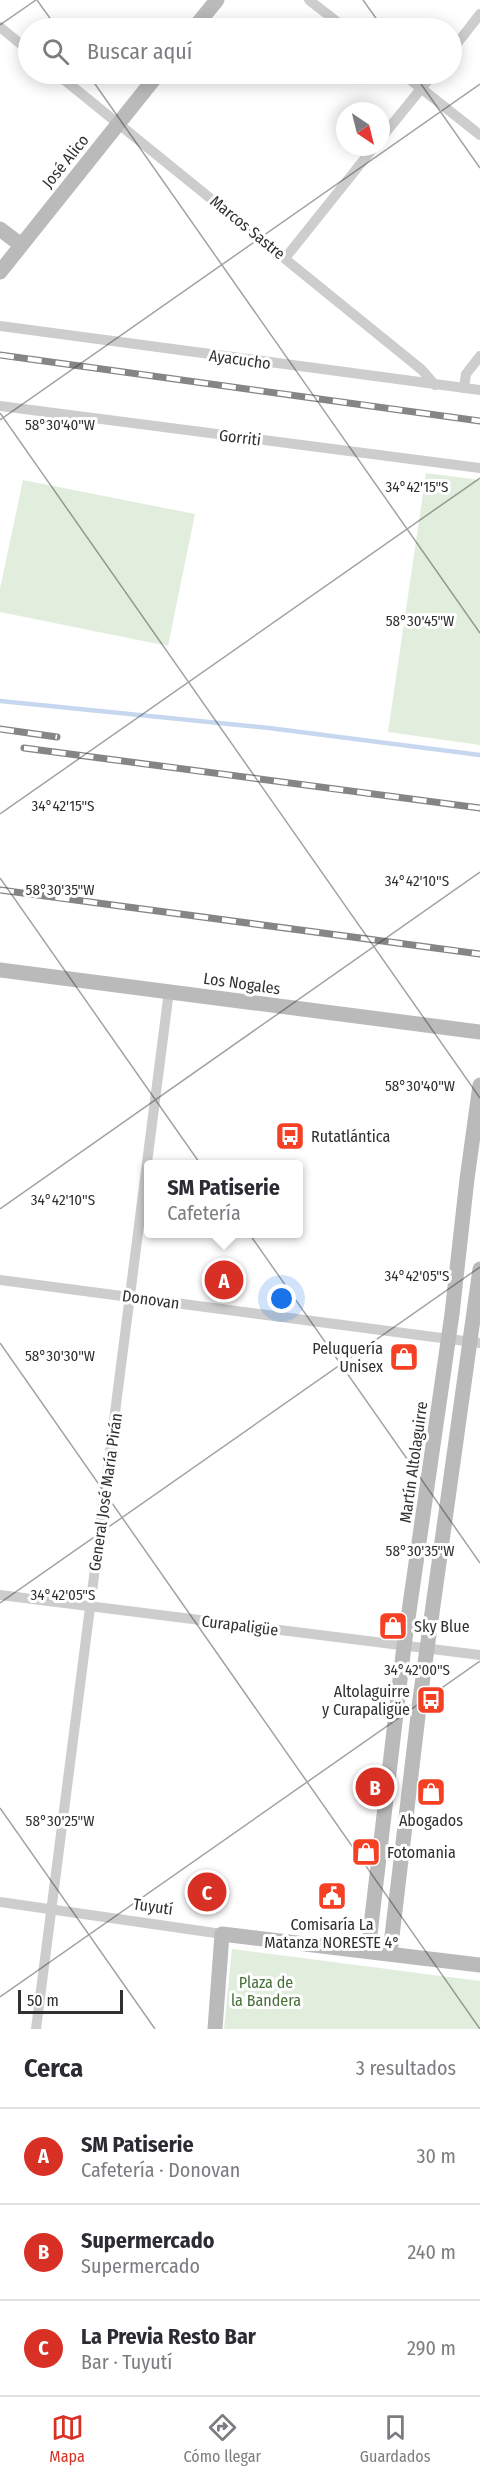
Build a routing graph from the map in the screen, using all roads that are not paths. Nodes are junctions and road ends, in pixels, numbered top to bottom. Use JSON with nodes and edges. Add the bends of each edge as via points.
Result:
{"nodes":[{"id":1,"x":217,"y":0,"type":"edge"},
{"id":2,"x":309,"y":0,"type":"edge"},
{"id":3,"x":480,"y":14,"type":"edge"},
{"id":4,"x":202,"y":18,"type":"edge"},
{"id":5,"x":332,"y":18,"type":"edge"},
{"id":6,"x":0,"y":27,"type":"edge"},
{"id":7,"x":462,"y":37,"type":"edge"},
{"id":8,"x":18,"y":42,"type":"edge"},
{"id":9,"x":69,"y":84,"type":"edge"},
{"id":10,"x":150,"y":84,"type":"edge"},
{"id":11,"x":416,"y":84,"type":"edge"},
{"id":12,"x":424,"y":84,"type":"edge"},
{"id":13,"x":421,"y":88,"type":"junction"},
{"id":14,"x":118,"y":124,"type":"junction"},
{"id":15,"x":390,"y":127,"type":"edge"},
{"id":16,"x":480,"y":135,"type":"edge"},
{"id":17,"x":367,"y":156,"type":"edge"},
{"id":18,"x":0,"y":229,"type":"edge"},
{"id":19,"x":21,"y":245,"type":"junction"},
{"id":20,"x":286,"y":257,"type":"junction"},
{"id":21,"x":0,"y":272,"type":"edge"},
{"id":22,"x":0,"y":326,"type":"edge"},
{"id":23,"x":480,"y":356,"type":"edge"},
{"id":24,"x":435,"y":385,"type":"junction"},
{"id":25,"x":464,"y":388,"type":"junction"},
{"id":26,"x":480,"y":390,"type":"edge"},
{"id":27,"x":0,"y":406,"type":"edge"},
{"id":28,"x":480,"y":468,"type":"edge"},
{"id":29,"x":0,"y":970,"type":"edge"},
{"id":30,"x":169,"y":991,"type":"junction"},
{"id":31,"x":480,"y":1032,"type":"edge"},
{"id":32,"x":480,"y":1085,"type":"edge"},
{"id":33,"x":148,"y":1160,"type":"edge"},
{"id":34,"x":144,"y":1192,"type":"edge"},
{"id":35,"x":480,"y":1269,"type":"edge"},
{"id":36,"x":0,"y":1280,"type":"edge"},
{"id":37,"x":131,"y":1296,"type":"junction"},
{"id":38,"x":448,"y":1340,"type":"junction"},
{"id":39,"x":475,"y":1343,"type":"edge"},
{"id":40,"x":0,"y":1595,"type":"edge"},
{"id":41,"x":90,"y":1606,"type":"junction"},
{"id":42,"x":404,"y":1646,"type":"junction"},
{"id":43,"x":427,"y":1648,"type":"junction"},
{"id":44,"x":480,"y":1655,"type":"edge"},
{"id":45,"x":0,"y":1902,"type":"edge"},
{"id":46,"x":51,"y":1909,"type":"junction"},
{"id":47,"x":222,"y":1934,"type":"junction"},
{"id":48,"x":368,"y":1951,"type":"junction"},
{"id":49,"x":390,"y":1953,"type":"junction"},
{"id":50,"x":480,"y":1965,"type":"edge"},
{"id":51,"x":36,"y":2029,"type":"edge"},
{"id":52,"x":215,"y":2029,"type":"edge"}],
"edges":[{"from":1,"to":4,"type":"street"},
{"from":2,"to":5,"type":"street"},
{"from":3,"to":7,"type":"street"},
{"from":6,"to":8,"type":"street"},
{"from":9,"to":14,"type":"street","name":"Marcos Sastre"},
{"from":10,"to":14,"type":"street","name":"José Alico"},
{"from":11,"to":13,"type":"street"},
{"from":12,"to":13,"type":"street"},
{"from":13,"to":15,"type":"street"},
{"from":13,"to":16,"type":"street"},
{"from":14,"to":19,"type":"street","name":"José Alico"},
{"from":14,"to":20,"type":"street","name":"Marcos Sastre"},
{"from":17,"to":20,"type":"street"},
{"from":18,"to":19,"type":"street"},
{"from":19,"to":21,"type":"street","name":"José Alico"},
{"from":20,"to":24,"type":"street","name":"Marcos Sastre"},
{"from":22,"to":24,"type":"street","name":"Ayacucho"},
{"from":23,"to":25,"type":"street","via":[[466,374]]},
{"from":24,"to":25,"type":"street","name":"Ayacucho"},
{"from":25,"to":26,"type":"street","name":"Ayacucho"},
{"from":27,"to":28,"type":"street","name":"Gorriti"},
{"from":29,"to":30,"type":"street","name":"Los Nogales"},
{"from":30,"to":31,"type":"street","name":"Los Nogales"},
{"from":30,"to":33,"type":"street","name":"General José María Pirán"},
{"from":32,"to":38,"type":"street","name":"Martín Altolaguirre"},
{"from":34,"to":37,"type":"street","name":"General José María Pirán"},
{"from":35,"to":39,"type":"street"},
{"from":36,"to":37,"type":"street","name":"Donovan"},
{"from":37,"to":38,"type":"street","name":"Donovan"},
{"from":37,"to":41,"type":"street","name":"General José María Pirán"},
{"from":38,"to":39,"type":"street","name":"Donovan"},
{"from":38,"to":42,"type":"street","name":"Martín Altolaguirre"},
{"from":39,"to":43,"type":"street"},
{"from":40,"to":41,"type":"street","name":"Curapaligüe"},
{"from":41,"to":42,"type":"street","name":"Curapaligüe"},
{"from":41,"to":46,"type":"street","name":"General José María Pirán"},
{"from":42,"to":43,"type":"street","name":"Curapaligüe"},
{"from":42,"to":48,"type":"street","name":"Martín Altolaguirre"},
{"from":43,"to":44,"type":"street","name":"Curapaligüe"},
{"from":43,"to":49,"type":"street"},
{"from":45,"to":46,"type":"street","name":"Tuyutí"},
{"from":46,"to":47,"type":"street","name":"Tuyutí"},
{"from":46,"to":51,"type":"street","name":"General José María Pirán"},
{"from":47,"to":48,"type":"street","name":"Tuyutí"},
{"from":47,"to":52,"type":"street"},
{"from":48,"to":49,"type":"street","name":"Tuyutí"},
{"from":49,"to":50,"type":"street","name":"Tuyutí"}]}
